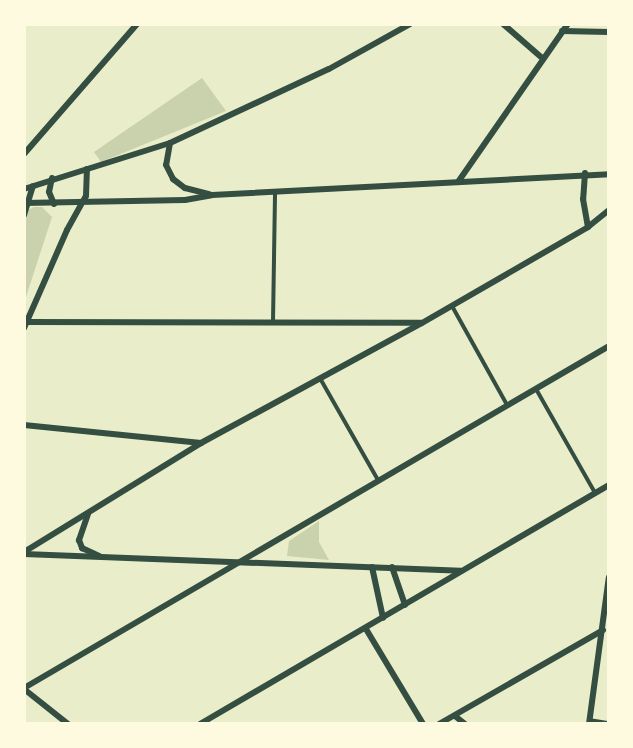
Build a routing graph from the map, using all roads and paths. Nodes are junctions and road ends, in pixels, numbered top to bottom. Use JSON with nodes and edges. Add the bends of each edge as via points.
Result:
{"nodes":[{"id":1,"x":137,"y":24,"type":"edge"},
{"id":2,"x":410,"y":24,"type":"edge"},
{"id":3,"x":503,"y":24,"type":"edge"},
{"id":4,"x":568,"y":24,"type":"edge"},
{"id":5,"x":562,"y":32,"type":"junction"},
{"id":6,"x":609,"y":32,"type":"edge"},
{"id":7,"x":542,"y":57,"type":"junction"},
{"id":8,"x":170,"y":143,"type":"junction"},
{"id":9,"x":24,"y":154,"type":"edge"},
{"id":10,"x":87,"y":169,"type":"junction"},
{"id":11,"x":585,"y":173,"type":"junction"},
{"id":12,"x":609,"y":174,"type":"edge"},
{"id":13,"x":52,"y":178,"type":"junction"},
{"id":14,"x":458,"y":182,"type":"junction"},
{"id":15,"x":27,"y":187,"type":"edge"},
{"id":16,"x":275,"y":192,"type":"junction"},
{"id":17,"x":212,"y":195,"type":"junction"},
{"id":18,"x":26,"y":203,"type":"edge"},
{"id":19,"x":54,"y":204,"type":"junction"},
{"id":20,"x":82,"y":204,"type":"junction"},
{"id":21,"x":609,"y":210,"type":"edge"},
{"id":22,"x":24,"y":214,"type":"edge"},
{"id":23,"x":588,"y":226,"type":"junction"},
{"id":24,"x":451,"y":305,"type":"junction"},
{"id":25,"x":273,"y":323,"type":"junction"},
{"id":26,"x":422,"y":323,"type":"junction"},
{"id":27,"x":25,"y":325,"type":"edge"},
{"id":28,"x":609,"y":346,"type":"edge"},
{"id":29,"x":321,"y":380,"type":"junction"},
{"id":30,"x":536,"y":388,"type":"junction"},
{"id":31,"x":507,"y":405,"type":"junction"},
{"id":32,"x":24,"y":425,"type":"edge"},
{"id":33,"x":201,"y":444,"type":"junction"},
{"id":34,"x":378,"y":480,"type":"junction"},
{"id":35,"x":609,"y":485,"type":"edge"},
{"id":36,"x":595,"y":493,"type":"junction"},
{"id":37,"x":88,"y":513,"type":"junction"},
{"id":38,"x":24,"y":553,"type":"edge"},
{"id":39,"x":105,"y":558,"type":"junction"},
{"id":40,"x":233,"y":565,"type":"junction"},
{"id":41,"x":372,"y":567,"type":"junction"},
{"id":42,"x":392,"y":567,"type":"junction"},
{"id":43,"x":462,"y":571,"type":"junction"},
{"id":44,"x":609,"y":577,"type":"edge"},
{"id":45,"x":405,"y":604,"type":"junction"},
{"id":46,"x":382,"y":618,"type":"junction"},
{"id":47,"x":366,"y":629,"type":"junction"},
{"id":48,"x":603,"y":630,"type":"junction"},
{"id":49,"x":24,"y":688,"type":"edge"},
{"id":50,"x":455,"y":716,"type":"junction"},
{"id":51,"x":589,"y":722,"type":"edge"},
{"id":52,"x":609,"y":723,"type":"edge"},
{"id":53,"x":68,"y":724,"type":"edge"},
{"id":54,"x":200,"y":724,"type":"edge"},
{"id":55,"x":423,"y":724,"type":"edge"},
{"id":56,"x":439,"y":724,"type":"edge"},
{"id":57,"x":465,"y":724,"type":"edge"}],
"edges":[{"from":1,"to":9,"type":"street"},
{"from":2,"to":8,"type":"street","via":[[329,69]]},
{"from":3,"to":7,"type":"street"},
{"from":4,"to":5,"type":"street"},
{"from":5,"to":6,"type":"street"},
{"from":5,"to":7,"type":"street"},
{"from":7,"to":14,"type":"street"},
{"from":8,"to":10,"type":"street"},
{"from":8,"to":17,"type":"street","via":[[166,165],[173,179],[186,188]]},
{"from":10,"to":13,"type":"street"},
{"from":10,"to":20,"type":"street","via":[[88,188]]},
{"from":11,"to":12,"type":"street"},
{"from":11,"to":14,"type":"street"},
{"from":11,"to":23,"type":"street","via":[[583,199]]},
{"from":13,"to":15,"type":"street"},
{"from":13,"to":19,"type":"street","via":[[49,192]]},
{"from":14,"to":16,"type":"street"},
{"from":15,"to":18,"type":"street"},
{"from":16,"to":17,"type":"street"},
{"from":16,"to":25,"type":"lane"},
{"from":17,"to":20,"type":"street","via":[[185,200]]},
{"from":18,"to":19,"type":"street"},
{"from":18,"to":22,"type":"street"},
{"from":19,"to":20,"type":"street"},
{"from":20,"to":27,"type":"street"},
{"from":21,"to":23,"type":"street"},
{"from":23,"to":24,"type":"street"},
{"from":24,"to":26,"type":"street"},
{"from":24,"to":31,"type":"lane"},
{"from":25,"to":26,"type":"street"},
{"from":25,"to":27,"type":"street"},
{"from":26,"to":29,"type":"street"},
{"from":28,"to":30,"type":"street"},
{"from":29,"to":33,"type":"street"},
{"from":29,"to":34,"type":"lane"},
{"from":30,"to":31,"type":"street"},
{"from":30,"to":36,"type":"lane"},
{"from":31,"to":34,"type":"street"},
{"from":32,"to":33,"type":"street"},
{"from":33,"to":37,"type":"street"},
{"from":34,"to":40,"type":"street"},
{"from":35,"to":36,"type":"street"},
{"from":36,"to":43,"type":"street"},
{"from":37,"to":38,"type":"street"},
{"from":37,"to":39,"type":"street","via":[[81,528],[82,548]]},
{"from":38,"to":39,"type":"street"},
{"from":39,"to":40,"type":"street"},
{"from":40,"to":41,"type":"street"},
{"from":40,"to":49,"type":"street"},
{"from":41,"to":42,"type":"street"},
{"from":41,"to":46,"type":"street"},
{"from":42,"to":43,"type":"street"},
{"from":42,"to":45,"type":"street"},
{"from":43,"to":45,"type":"street"},
{"from":44,"to":48,"type":"street"},
{"from":45,"to":46,"type":"street"},
{"from":46,"to":47,"type":"street"},
{"from":47,"to":54,"type":"street"},
{"from":47,"to":55,"type":"street"},
{"from":48,"to":50,"type":"street"},
{"from":48,"to":51,"type":"street"},
{"from":49,"to":53,"type":"street"},
{"from":50,"to":56,"type":"street"},
{"from":50,"to":57,"type":"street"},
{"from":51,"to":52,"type":"lane"}]}
